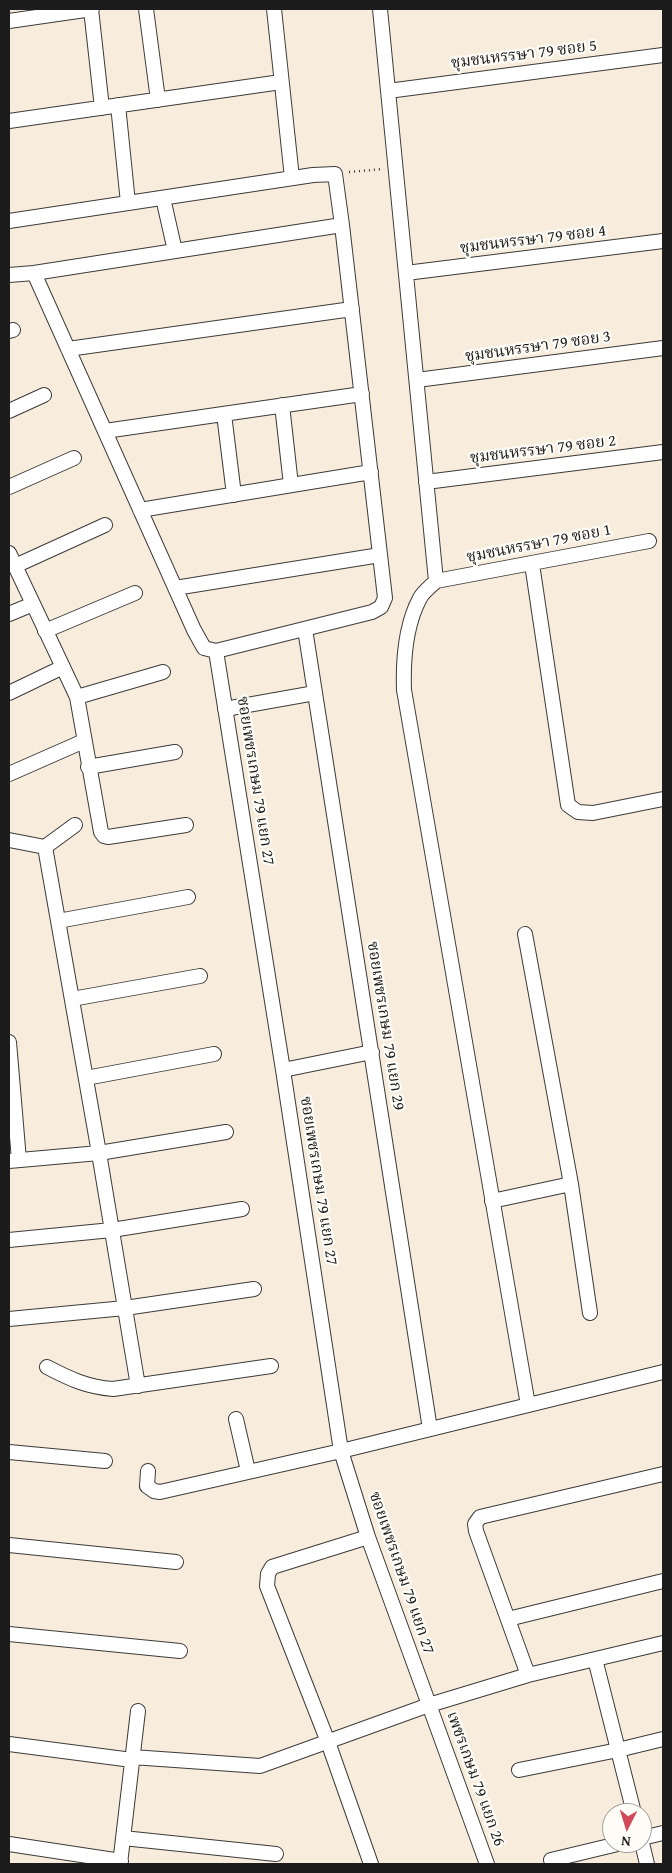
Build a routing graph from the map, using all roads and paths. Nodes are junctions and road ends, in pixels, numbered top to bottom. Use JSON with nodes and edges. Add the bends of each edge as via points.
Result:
{"nodes":[{"id":1,"x":91,"y":9,"type":"edge"},
{"id":2,"x":146,"y":9,"type":"edge"},
{"id":3,"x":274,"y":9,"type":"edge"},
{"id":4,"x":380,"y":9,"type":"edge"},
{"id":5,"x":9,"y":21,"type":"edge"},
{"id":6,"x":663,"y":54,"type":"edge"},
{"id":7,"x":282,"y":82,"type":"junction"},
{"id":8,"x":388,"y":91,"type":"junction"},
{"id":9,"x":158,"y":100,"type":"junction"},
{"id":10,"x":118,"y":105,"type":"junction"},
{"id":11,"x":102,"y":108,"type":"junction"},
{"id":12,"x":9,"y":121,"type":"edge"},
{"id":13,"x":396,"y":168,"type":"junction"},
{"id":14,"x":335,"y":174,"type":"junction"},
{"id":15,"x":292,"y":178,"type":"junction"},
{"id":16,"x":163,"y":198,"type":"junction"},
{"id":17,"x":128,"y":203,"type":"junction"},
{"id":18,"x":9,"y":221,"type":"edge"},
{"id":19,"x":342,"y":225,"type":"junction"},
{"id":20,"x":663,"y":241,"type":"edge"},
{"id":21,"x":175,"y":251,"type":"junction"},
{"id":22,"x":34,"y":273,"type":"junction"},
{"id":23,"x":406,"y":273,"type":"junction"},
{"id":24,"x":9,"y":275,"type":"edge"},
{"id":25,"x":352,"y":309,"type":"junction"},
{"id":26,"x":663,"y":348,"type":"edge"},
{"id":27,"x":68,"y":349,"type":"junction"},
{"id":28,"x":417,"y":380,"type":"junction"},
{"id":29,"x":362,"y":394,"type":"junction"},
{"id":30,"x":44,"y":396,"type":"dead end"},
{"id":31,"x":282,"y":405,"type":"junction"},
{"id":32,"x":9,"y":411,"type":"edge"},
{"id":33,"x":224,"y":414,"type":"junction"},
{"id":34,"x":105,"y":432,"type":"junction"},
{"id":35,"x":663,"y":452,"type":"edge"},
{"id":36,"x":74,"y":458,"type":"dead end"},
{"id":37,"x":371,"y":472,"type":"junction"},
{"id":38,"x":426,"y":482,"type":"junction"},
{"id":39,"x":291,"y":485,"type":"junction"},
{"id":40,"x":9,"y":487,"type":"edge"},
{"id":41,"x":234,"y":495,"type":"junction"},
{"id":42,"x":140,"y":510,"type":"junction"},
{"id":43,"x":105,"y":525,"type":"dead end"},
{"id":44,"x":649,"y":541,"type":"dead end"},
{"id":45,"x":380,"y":555,"type":"junction"},
{"id":46,"x":12,"y":559,"type":"edge"},
{"id":47,"x":532,"y":564,"type":"junction"},
{"id":48,"x":436,"y":581,"type":"junction"},
{"id":49,"x":175,"y":588,"type":"junction"},
{"id":50,"x":134,"y":593,"type":"dead end"},
{"id":51,"x":33,"y":604,"type":"junction"},
{"id":52,"x":9,"y":614,"type":"edge"},
{"id":53,"x":305,"y":629,"type":"junction"},
{"id":54,"x":45,"y":631,"type":"junction"},
{"id":55,"x":216,"y":651,"type":"junction"},
{"id":56,"x":63,"y":667,"type":"junction"},
{"id":57,"x":162,"y":672,"type":"dead end"},
{"id":58,"x":9,"y":693,"type":"edge"},
{"id":59,"x":316,"y":693,"type":"junction"},
{"id":60,"x":77,"y":697,"type":"junction"},
{"id":61,"x":225,"y":709,"type":"junction"},
{"id":62,"x":84,"y":741,"type":"junction"},
{"id":63,"x":175,"y":752,"type":"dead end"},
{"id":64,"x":88,"y":767,"type":"junction"},
{"id":65,"x":9,"y":774,"type":"edge"},
{"id":66,"x":663,"y":800,"type":"edge"},
{"id":67,"x":75,"y":825,"type":"dead end"},
{"id":68,"x":186,"y":825,"type":"dead end"},
{"id":69,"x":9,"y":840,"type":"edge"},
{"id":70,"x":45,"y":847,"type":"junction"},
{"id":71,"x":188,"y":897,"type":"dead end"},
{"id":72,"x":58,"y":921,"type":"junction"},
{"id":73,"x":525,"y":934,"type":"dead end"},
{"id":74,"x":200,"y":976,"type":"dead end"},
{"id":75,"x":72,"y":999,"type":"junction"},
{"id":76,"x":9,"y":1042,"type":"edge"},
{"id":77,"x":372,"y":1052,"type":"junction"},
{"id":78,"x":214,"y":1054,"type":"dead end"},
{"id":79,"x":283,"y":1070,"type":"junction"},
{"id":80,"x":86,"y":1078,"type":"junction"},
{"id":81,"x":10,"y":1083,"type":"edge"},
{"id":82,"x":226,"y":1132,"type":"dead end"},
{"id":83,"x":99,"y":1153,"type":"junction"},
{"id":84,"x":14,"y":1160,"type":"edge"},
{"id":85,"x":572,"y":1184,"type":"junction"},
{"id":86,"x":492,"y":1201,"type":"junction"},
{"id":87,"x":242,"y":1209,"type":"dead end"},
{"id":88,"x":112,"y":1230,"type":"junction"},
{"id":89,"x":9,"y":1240,"type":"edge"},
{"id":90,"x":254,"y":1289,"type":"dead end"},
{"id":91,"x":125,"y":1308,"type":"junction"},
{"id":92,"x":590,"y":1312,"type":"dead end"},
{"id":93,"x":9,"y":1319,"type":"edge"},
{"id":94,"x":271,"y":1366,"type":"dead end"},
{"id":95,"x":47,"y":1367,"type":"dead end"},
{"id":96,"x":663,"y":1372,"type":"edge"},
{"id":97,"x":138,"y":1386,"type":"junction"},
{"id":98,"x":528,"y":1405,"type":"junction"},
{"id":99,"x":236,"y":1419,"type":"dead end"},
{"id":100,"x":430,"y":1429,"type":"junction"},
{"id":101,"x":341,"y":1451,"type":"junction"},
{"id":102,"x":9,"y":1452,"type":"edge"},
{"id":103,"x":105,"y":1461,"type":"dead end"},
{"id":104,"x":148,"y":1470,"type":"dead end"},
{"id":105,"x":248,"y":1471,"type":"junction"},
{"id":106,"x":663,"y":1474,"type":"edge"},
{"id":107,"x":368,"y":1537,"type":"junction"},
{"id":108,"x":9,"y":1544,"type":"edge"},
{"id":109,"x":176,"y":1562,"type":"dead end"},
{"id":110,"x":663,"y":1581,"type":"edge"},
{"id":111,"x":508,"y":1620,"type":"junction"},
{"id":112,"x":9,"y":1634,"type":"edge"},
{"id":113,"x":663,"y":1643,"type":"edge"},
{"id":114,"x":180,"y":1651,"type":"dead end"},
{"id":115,"x":595,"y":1659,"type":"junction"},
{"id":116,"x":528,"y":1675,"type":"junction"},
{"id":117,"x":429,"y":1705,"type":"junction"},
{"id":118,"x":138,"y":1711,"type":"dead end"},
{"id":119,"x":663,"y":1739,"type":"edge"},
{"id":120,"x":328,"y":1742,"type":"junction"},
{"id":121,"x":9,"y":1744,"type":"edge"},
{"id":122,"x":618,"y":1750,"type":"junction"},
{"id":123,"x":132,"y":1759,"type":"junction"},
{"id":124,"x":519,"y":1770,"type":"dead end"},
{"id":125,"x":631,"y":1803,"type":"edge"},
{"id":126,"x":123,"y":1838,"type":"junction"},
{"id":127,"x":9,"y":1844,"type":"edge"},
{"id":128,"x":602,"y":1848,"type":"edge"},
{"id":129,"x":276,"y":1854,"type":"dead end"},
{"id":130,"x":551,"y":1860,"type":"dead end"},
{"id":131,"x":121,"y":1863,"type":"edge"},
{"id":132,"x":371,"y":1864,"type":"edge"},
{"id":133,"x":487,"y":1864,"type":"edge"}],
"edges":[{"from":1,"to":5,"type":"street"},
{"from":1,"to":11,"type":"street"},
{"from":2,"to":9,"type":"street"},
{"from":3,"to":7,"type":"street"},
{"from":4,"to":8,"type":"street"},
{"from":6,"to":8,"type":"street","name":"ชุมชนหรรษา 79 ซอย 5"},
{"from":7,"to":9,"type":"street"},
{"from":7,"to":15,"type":"street"},
{"from":8,"to":13,"type":"street"},
{"from":9,"to":10,"type":"street"},
{"from":10,"to":11,"type":"street"},
{"from":10,"to":17,"type":"street"},
{"from":11,"to":12,"type":"street"},
{"from":13,"to":14,"type":"path"},
{"from":13,"to":23,"type":"street"},
{"from":14,"to":15,"type":"street"},
{"from":14,"to":19,"type":"street"},
{"from":15,"to":16,"type":"street"},
{"from":16,"to":17,"type":"street"},
{"from":16,"to":21,"type":"street"},
{"from":17,"to":18,"type":"street"},
{"from":19,"to":21,"type":"street"},
{"from":19,"to":25,"type":"street"},
{"from":20,"to":23,"type":"street","name":"ชุมชนหรรษา 79 ซอย 4"},
{"from":21,"to":22,"type":"street"},
{"from":22,"to":24,"type":"street"},
{"from":22,"to":27,"type":"street"},
{"from":23,"to":28,"type":"street"},
{"from":25,"to":27,"type":"street"},
{"from":25,"to":29,"type":"street"},
{"from":26,"to":28,"type":"street","name":"ชุมชนหรรษา 79 ซอย 3"},
{"from":27,"to":34,"type":"street"},
{"from":28,"to":38,"type":"street"},
{"from":29,"to":31,"type":"street"},
{"from":29,"to":37,"type":"street"},
{"from":30,"to":32,"type":"street"},
{"from":31,"to":33,"type":"street"},
{"from":31,"to":39,"type":"street"},
{"from":33,"to":34,"type":"street"},
{"from":33,"to":41,"type":"street"},
{"from":34,"to":42,"type":"street"},
{"from":35,"to":38,"type":"street","name":"ชุมชนหรรษา 79 ซอย 2"},
{"from":36,"to":40,"type":"street"},
{"from":37,"to":39,"type":"street"},
{"from":37,"to":45,"type":"street"},
{"from":38,"to":48,"type":"street"},
{"from":39,"to":41,"type":"street"},
{"from":41,"to":42,"type":"street"},
{"from":42,"to":49,"type":"street"},
{"from":43,"to":46,"type":"street"},
{"from":44,"to":47,"type":"street","name":"ชุมชนหรรษา 79 ซอย 1"},
{"from":45,"to":49,"type":"street"},
{"from":45,"to":53,"type":"street","via":[[385,598],[381,607]]},
{"from":46,"to":51,"type":"street"},
{"from":47,"to":48,"type":"street","name":"ชุมชนหรรษา 79 ซอย 1"},
{"from":47,"to":66,"type":"street","via":[[568,804],[578,812],[593,813]]},
{"from":48,"to":86,"type":"street","via":[[420,598],[409,631],[403,668],[404,690]]},
{"from":49,"to":55,"type":"street","via":[[204,648]]},
{"from":50,"to":54,"type":"street"},
{"from":51,"to":52,"type":"street"},
{"from":51,"to":54,"type":"street"},
{"from":53,"to":55,"type":"street"},
{"from":53,"to":59,"type":"street","name":"ซอยเพชรเกษม 79 แยก 29"},
{"from":54,"to":56,"type":"street"},
{"from":55,"to":61,"type":"street","name":"ซอยเพชรเกษม 79 แยก 27"},
{"from":56,"to":58,"type":"street"},
{"from":56,"to":60,"type":"street"},
{"from":57,"to":60,"type":"street"},
{"from":59,"to":61,"type":"street"},
{"from":59,"to":77,"type":"street","name":"ซอยเพชรเกษม 79 แยก 29"},
{"from":60,"to":62,"type":"street"},
{"from":61,"to":79,"type":"street","name":"ซอยเพชรเกษม 79 แยก 27"},
{"from":62,"to":64,"type":"street"},
{"from":62,"to":65,"type":"street"},
{"from":63,"to":64,"type":"street"},
{"from":64,"to":68,"type":"street","via":[[100,832],[104,836]]},
{"from":67,"to":70,"type":"street"},
{"from":69,"to":70,"type":"street"},
{"from":70,"to":72,"type":"street"},
{"from":71,"to":72,"type":"street"},
{"from":72,"to":75,"type":"street"},
{"from":73,"to":85,"type":"street"},
{"from":74,"to":75,"type":"street"},
{"from":75,"to":80,"type":"street"},
{"from":76,"to":81,"type":"street"},
{"from":77,"to":79,"type":"street"},
{"from":77,"to":100,"type":"street","name":"ซอยเพชรเกษม 79 แยก 29"},
{"from":78,"to":80,"type":"street"},
{"from":79,"to":101,"type":"street","name":"ซอยเพชรเกษม 79 แยก 27"},
{"from":80,"to":83,"type":"street"},
{"from":81,"to":84,"type":"street"},
{"from":82,"to":83,"type":"street"},
{"from":83,"to":84,"type":"street"},
{"from":83,"to":88,"type":"street"},
{"from":85,"to":86,"type":"street"},
{"from":85,"to":92,"type":"street"},
{"from":86,"to":98,"type":"street"},
{"from":87,"to":88,"type":"street"},
{"from":88,"to":89,"type":"street"},
{"from":88,"to":91,"type":"street"},
{"from":90,"to":91,"type":"street"},
{"from":91,"to":93,"type":"street"},
{"from":91,"to":97,"type":"street"},
{"from":94,"to":97,"type":"street"},
{"from":95,"to":97,"type":"street","via":[[80,1384],[96,1388]]},
{"from":96,"to":98,"type":"street"},
{"from":98,"to":100,"type":"street"},
{"from":99,"to":105,"type":"street"},
{"from":100,"to":101,"type":"street"},
{"from":101,"to":105,"type":"street"},
{"from":101,"to":107,"type":"street","name":"ซอยเพชรเกษม 79 แยก 27"},
{"from":102,"to":103,"type":"street"},
{"from":104,"to":105,"type":"street","via":[[147,1486],[160,1492]]},
{"from":106,"to":111,"type":"street","via":[[480,1517],[476,1531]]},
{"from":107,"to":117,"type":"street","name":"ซอยเพชรเกษม 79 แยก 27"},
{"from":107,"to":120,"type":"street","via":[[272,1568],[268,1574],[267,1586]]},
{"from":108,"to":109,"type":"street"},
{"from":110,"to":111,"type":"street"},
{"from":111,"to":116,"type":"street"},
{"from":112,"to":114,"type":"street"},
{"from":113,"to":115,"type":"street"},
{"from":115,"to":116,"type":"street"},
{"from":115,"to":122,"type":"street"},
{"from":116,"to":117,"type":"street"},
{"from":117,"to":120,"type":"street"},
{"from":117,"to":133,"type":"street","name":"เพชรเกษม 79 แยก 26"},
{"from":118,"to":123,"type":"street"},
{"from":119,"to":122,"type":"street"},
{"from":120,"to":123,"type":"street","via":[[260,1766]]},
{"from":120,"to":132,"type":"street"},
{"from":121,"to":123,"type":"street"},
{"from":122,"to":124,"type":"street"},
{"from":122,"to":125,"type":"street"},
{"from":123,"to":126,"type":"street"},
{"from":126,"to":129,"type":"street"},
{"from":126,"to":131,"type":"street"},
{"from":127,"to":131,"type":"street"},
{"from":128,"to":130,"type":"street"}]}
